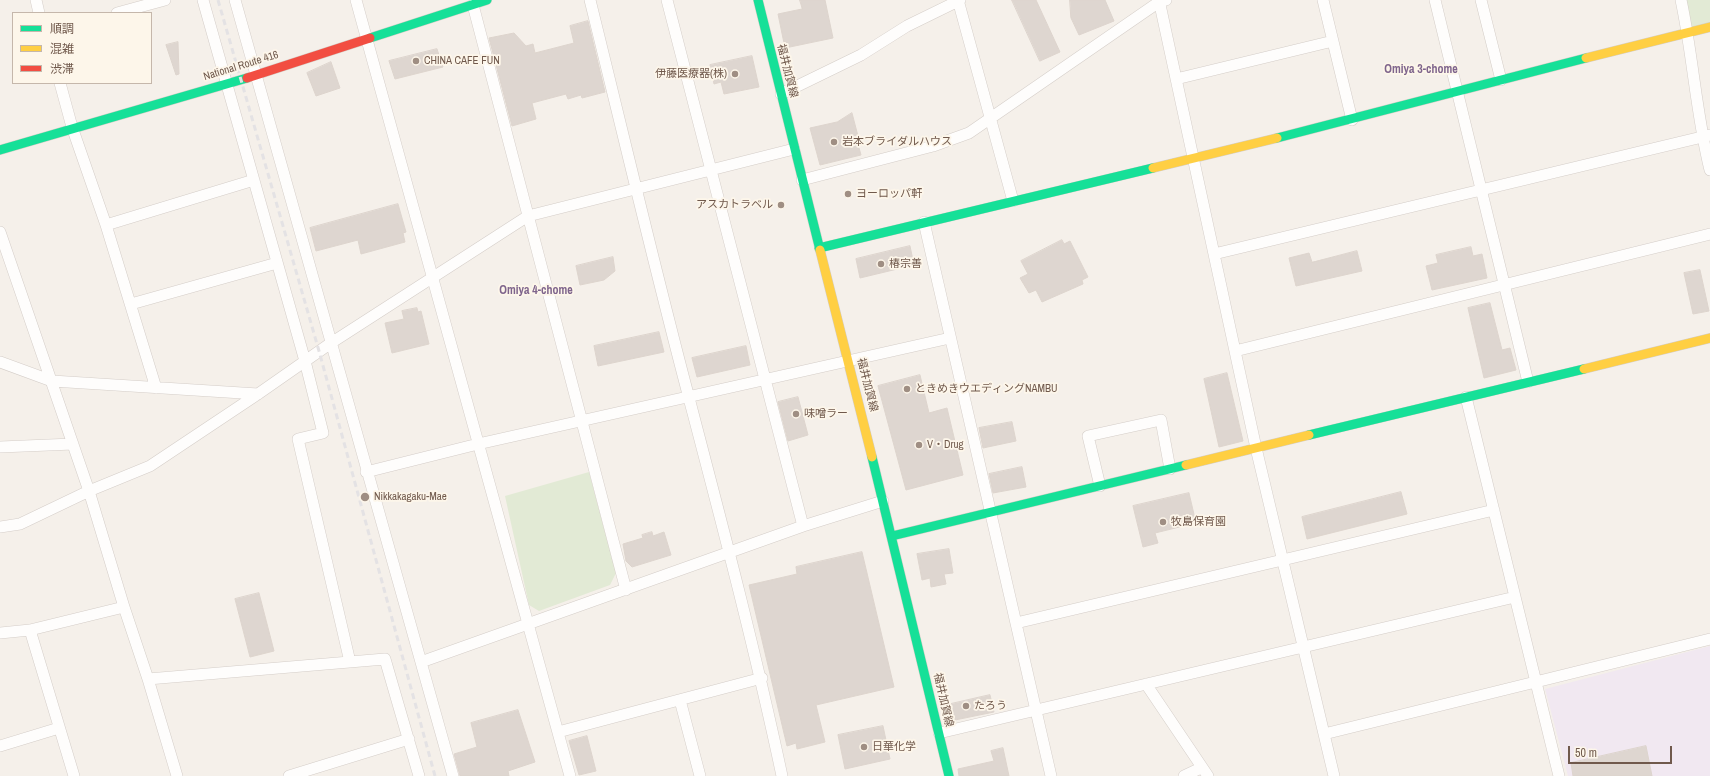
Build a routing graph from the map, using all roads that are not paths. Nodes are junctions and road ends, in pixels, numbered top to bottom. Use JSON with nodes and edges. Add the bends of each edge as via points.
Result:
{"nodes":[{"id":1,"x":36,"y":0,"type":"edge"},
{"id":2,"x":165,"y":0,"type":"edge"},
{"id":3,"x":203,"y":0,"type":"edge"},
{"id":4,"x":235,"y":0,"type":"edge"},
{"id":5,"x":356,"y":0,"type":"edge"},
{"id":6,"x":487,"y":0,"type":"edge"},
{"id":7,"x":590,"y":0,"type":"edge"},
{"id":8,"x":667,"y":0,"type":"edge"},
{"id":9,"x":758,"y":0,"type":"edge"},
{"id":10,"x":959,"y":0,"type":"edge"},
{"id":11,"x":1323,"y":0,"type":"edge"},
{"id":12,"x":1435,"y":0,"type":"edge"},
{"id":13,"x":1481,"y":0,"type":"edge"},
{"id":14,"x":1681,"y":0,"type":"edge"},
{"id":15,"x":1162,"y":1,"type":"edge"},
{"id":16,"x":473,"y":5,"type":"junction"},
{"id":17,"x":39,"y":12,"type":"edge"},
{"id":18,"x":121,"y":12,"type":"edge"},
{"id":19,"x":1710,"y":28,"type":"edge"},
{"id":20,"x":1688,"y":32,"type":"junction"},
{"id":21,"x":367,"y":38,"type":"junction"},
{"id":22,"x":1333,"y":41,"type":"junction"},
{"id":23,"x":257,"y":74,"type":"junction"},
{"id":24,"x":1176,"y":79,"type":"junction"},
{"id":25,"x":1501,"y":80,"type":"junction"},
{"id":26,"x":60,"y":84,"type":"edge"},
{"id":27,"x":227,"y":84,"type":"junction"},
{"id":28,"x":1458,"y":90,"type":"junction"},
{"id":29,"x":781,"y":94,"type":"junction"},
{"id":30,"x":990,"y":118,"type":"junction"},
{"id":31,"x":1352,"y":120,"type":"junction"},
{"id":32,"x":72,"y":127,"type":"junction"},
{"id":33,"x":1706,"y":136,"type":"edge"},
{"id":34,"x":794,"y":149,"type":"junction"},
{"id":35,"x":0,"y":150,"type":"edge"},
{"id":36,"x":1194,"y":158,"type":"junction"},
{"id":37,"x":710,"y":170,"type":"junction"},
{"id":38,"x":1710,"y":170,"type":"edge"},
{"id":39,"x":254,"y":180,"type":"junction"},
{"id":40,"x":802,"y":180,"type":"junction"},
{"id":41,"x":637,"y":189,"type":"junction"},
{"id":42,"x":1482,"y":190,"type":"junction"},
{"id":43,"x":1013,"y":201,"type":"junction"},
{"id":44,"x":528,"y":216,"type":"junction"},
{"id":45,"x":924,"y":222,"type":"junction"},
{"id":46,"x":106,"y":225,"type":"junction"},
{"id":47,"x":0,"y":232,"type":"edge"},
{"id":48,"x":1710,"y":234,"type":"edge"},
{"id":49,"x":820,"y":248,"type":"junction"},
{"id":50,"x":1214,"y":254,"type":"junction"},
{"id":51,"x":277,"y":263,"type":"junction"},
{"id":52,"x":432,"y":278,"type":"junction"},
{"id":53,"x":1505,"y":285,"type":"junction"},
{"id":54,"x":131,"y":304,"type":"junction"},
{"id":55,"x":950,"y":338,"type":"junction"},
{"id":56,"x":1710,"y":338,"type":"edge"},
{"id":57,"x":331,"y":343,"type":"junction"},
{"id":58,"x":1235,"y":351,"type":"junction"},
{"id":59,"x":304,"y":361,"type":"junction"},
{"id":60,"x":848,"y":361,"type":"junction"},
{"id":61,"x":0,"y":362,"type":"edge"},
{"id":62,"x":764,"y":379,"type":"junction"},
{"id":63,"x":52,"y":381,"type":"junction"},
{"id":64,"x":1528,"y":382,"type":"junction"},
{"id":65,"x":156,"y":388,"type":"junction"},
{"id":66,"x":258,"y":394,"type":"junction"},
{"id":67,"x":689,"y":397,"type":"junction"},
{"id":68,"x":1466,"y":397,"type":"junction"},
{"id":69,"x":582,"y":421,"type":"junction"},
{"id":70,"x":73,"y":444,"type":"junction"},
{"id":71,"x":478,"y":444,"type":"junction"},
{"id":72,"x":0,"y":447,"type":"edge"},
{"id":73,"x":1256,"y":448,"type":"junction"},
{"id":74,"x":1170,"y":469,"type":"junction"},
{"id":75,"x":366,"y":472,"type":"junction"},
{"id":76,"x":1100,"y":486,"type":"junction"},
{"id":77,"x":89,"y":490,"type":"junction"},
{"id":78,"x":883,"y":501,"type":"junction"},
{"id":79,"x":1494,"y":510,"type":"junction"},
{"id":80,"x":990,"y":513,"type":"junction"},
{"id":81,"x":803,"y":526,"type":"junction"},
{"id":82,"x":0,"y":527,"type":"edge"},
{"id":83,"x":892,"y":536,"type":"junction"},
{"id":84,"x":731,"y":553,"type":"junction"},
{"id":85,"x":1282,"y":560,"type":"junction"},
{"id":86,"x":626,"y":590,"type":"junction"},
{"id":87,"x":1515,"y":597,"type":"junction"},
{"id":88,"x":124,"y":607,"type":"junction"},
{"id":89,"x":1016,"y":623,"type":"junction"},
{"id":90,"x":528,"y":625,"type":"junction"},
{"id":91,"x":30,"y":630,"type":"junction"},
{"id":92,"x":0,"y":632,"type":"edge"},
{"id":93,"x":1710,"y":638,"type":"edge"},
{"id":94,"x":1303,"y":648,"type":"junction"},
{"id":95,"x":350,"y":662,"type":"junction"},
{"id":96,"x":421,"y":662,"type":"junction"},
{"id":97,"x":762,"y":678,"type":"junction"},
{"id":98,"x":148,"y":679,"type":"junction"},
{"id":99,"x":1536,"y":682,"type":"junction"},
{"id":100,"x":1146,"y":684,"type":"junction"},
{"id":101,"x":680,"y":700,"type":"junction"},
{"id":102,"x":1036,"y":711,"type":"junction"},
{"id":103,"x":59,"y":728,"type":"junction"},
{"id":104,"x":558,"y":732,"type":"junction"},
{"id":105,"x":939,"y":733,"type":"junction"},
{"id":106,"x":1324,"y":734,"type":"junction"},
{"id":107,"x":408,"y":739,"type":"junction"},
{"id":108,"x":0,"y":746,"type":"edge"},
{"id":109,"x":1205,"y":772,"type":"edge"},
{"id":110,"x":74,"y":776,"type":"edge"},
{"id":111,"x":177,"y":776,"type":"edge"},
{"id":112,"x":289,"y":776,"type":"edge"},
{"id":113,"x":419,"y":776,"type":"edge"},
{"id":114,"x":453,"y":776,"type":"edge"},
{"id":115,"x":570,"y":776,"type":"edge"},
{"id":116,"x":700,"y":776,"type":"edge"},
{"id":117,"x":782,"y":776,"type":"edge"},
{"id":118,"x":949,"y":776,"type":"edge"},
{"id":119,"x":1051,"y":776,"type":"edge"},
{"id":120,"x":1184,"y":776,"type":"edge"},
{"id":121,"x":1334,"y":776,"type":"edge"},
{"id":122,"x":1559,"y":776,"type":"edge"}],
"edges":[{"from":1,"to":17,"type":"street"},
{"from":2,"to":18,"type":"street"},
{"from":3,"to":27,"type":"street"},
{"from":4,"to":23,"type":"street"},
{"from":5,"to":21,"type":"street"},
{"from":6,"to":16,"type":"main road","name":"National Route 416"},
{"from":7,"to":41,"type":"street"},
{"from":8,"to":37,"type":"street"},
{"from":9,"to":29,"type":"main road","name":"福井加賀線"},
{"from":10,"to":29,"type":"street","via":[[907,26],[861,55]]},
{"from":10,"to":30,"type":"street"},
{"from":11,"to":22,"type":"street"},
{"from":12,"to":28,"type":"street"},
{"from":13,"to":25,"type":"street"},
{"from":14,"to":20,"type":"street"},
{"from":15,"to":24,"type":"street"},
{"from":15,"to":30,"type":"street"},
{"from":16,"to":21,"type":"main road","name":"National Route 416"},
{"from":16,"to":44,"type":"street"},
{"from":19,"to":20,"type":"main road"},
{"from":20,"to":25,"type":"main road"},
{"from":20,"to":33,"type":"street"},
{"from":21,"to":23,"type":"main road","name":"National Route 416"},
{"from":21,"to":52,"type":"street"},
{"from":22,"to":24,"type":"street"},
{"from":22,"to":31,"type":"street"},
{"from":23,"to":27,"type":"main road","name":"National Route 416"},
{"from":23,"to":57,"type":"street"},
{"from":24,"to":36,"type":"street"},
{"from":25,"to":28,"type":"main road"},
{"from":26,"to":32,"type":"street"},
{"from":27,"to":32,"type":"main road","name":"National Route 416"},
{"from":27,"to":39,"type":"street"},
{"from":28,"to":31,"type":"main road"},
{"from":28,"to":42,"type":"street"},
{"from":29,"to":34,"type":"main road","name":"福井加賀線"},
{"from":30,"to":40,"type":"street","via":[[969,133],[933,146]]},
{"from":30,"to":43,"type":"street"},
{"from":31,"to":36,"type":"main road"},
{"from":32,"to":35,"type":"main road","name":"National Route 416"},
{"from":32,"to":46,"type":"street"},
{"from":33,"to":38,"type":"street"},
{"from":33,"to":42,"type":"street"},
{"from":34,"to":37,"type":"street"},
{"from":34,"to":40,"type":"main road","name":"福井加賀線"},
{"from":36,"to":43,"type":"main road"},
{"from":36,"to":50,"type":"street"},
{"from":37,"to":41,"type":"street"},
{"from":37,"to":62,"type":"street"},
{"from":39,"to":46,"type":"street"},
{"from":39,"to":51,"type":"street"},
{"from":40,"to":49,"type":"main road","name":"福井加賀線"},
{"from":41,"to":44,"type":"street"},
{"from":41,"to":67,"type":"street"},
{"from":42,"to":50,"type":"street"},
{"from":42,"to":53,"type":"street"},
{"from":43,"to":45,"type":"main road"},
{"from":44,"to":52,"type":"street"},
{"from":44,"to":69,"type":"street"},
{"from":45,"to":49,"type":"main road"},
{"from":45,"to":55,"type":"street"},
{"from":46,"to":54,"type":"street"},
{"from":47,"to":63,"type":"street"},
{"from":48,"to":53,"type":"street"},
{"from":49,"to":60,"type":"main road","name":"福井加賀線"},
{"from":50,"to":58,"type":"street"},
{"from":51,"to":54,"type":"street"},
{"from":51,"to":59,"type":"street"},
{"from":52,"to":57,"type":"street"},
{"from":52,"to":71,"type":"street"},
{"from":53,"to":58,"type":"street"},
{"from":53,"to":64,"type":"street"},
{"from":54,"to":65,"type":"street"},
{"from":55,"to":60,"type":"street"},
{"from":55,"to":80,"type":"street"},
{"from":56,"to":64,"type":"main road"},
{"from":57,"to":59,"type":"street"},
{"from":57,"to":75,"type":"street"},
{"from":58,"to":73,"type":"street"},
{"from":59,"to":66,"type":"street"},
{"from":59,"to":95,"type":"street","via":[[323,433],[298,439]]},
{"from":60,"to":62,"type":"street"},
{"from":60,"to":78,"type":"main road","name":"福井加賀線"},
{"from":61,"to":63,"type":"street"},
{"from":62,"to":67,"type":"street"},
{"from":62,"to":81,"type":"street"},
{"from":63,"to":65,"type":"street"},
{"from":63,"to":70,"type":"street"},
{"from":64,"to":68,"type":"main road"},
{"from":65,"to":66,"type":"street"},
{"from":66,"to":77,"type":"street","via":[[150,466]]},
{"from":67,"to":69,"type":"street"},
{"from":67,"to":84,"type":"street"},
{"from":68,"to":73,"type":"main road"},
{"from":68,"to":79,"type":"street"},
{"from":69,"to":71,"type":"street"},
{"from":69,"to":86,"type":"street"},
{"from":70,"to":72,"type":"street"},
{"from":70,"to":77,"type":"street"},
{"from":71,"to":75,"type":"street"},
{"from":71,"to":90,"type":"street"},
{"from":73,"to":74,"type":"main road"},
{"from":73,"to":85,"type":"street"},
{"from":74,"to":76,"type":"main road"},
{"from":74,"to":76,"type":"street","via":[[1161,420],[1088,436]]},
{"from":75,"to":96,"type":"street"},
{"from":76,"to":80,"type":"main road"},
{"from":77,"to":82,"type":"street","via":[[20,524]]},
{"from":77,"to":88,"type":"street"},
{"from":78,"to":81,"type":"street"},
{"from":78,"to":83,"type":"main road","name":"福井加賀線"},
{"from":79,"to":85,"type":"street"},
{"from":79,"to":87,"type":"street"},
{"from":80,"to":83,"type":"main road"},
{"from":80,"to":89,"type":"street"},
{"from":81,"to":84,"type":"street"},
{"from":83,"to":105,"type":"main road","name":"福井加賀線"},
{"from":84,"to":86,"type":"street"},
{"from":84,"to":97,"type":"street"},
{"from":85,"to":89,"type":"street"},
{"from":85,"to":94,"type":"street"},
{"from":86,"to":90,"type":"street"},
{"from":87,"to":94,"type":"street"},
{"from":87,"to":99,"type":"street"},
{"from":88,"to":91,"type":"street"},
{"from":88,"to":98,"type":"street"},
{"from":89,"to":102,"type":"street"},
{"from":90,"to":96,"type":"street"},
{"from":90,"to":104,"type":"street"},
{"from":91,"to":92,"type":"street"},
{"from":91,"to":103,"type":"street"},
{"from":93,"to":99,"type":"street"},
{"from":94,"to":100,"type":"street"},
{"from":94,"to":106,"type":"street"},
{"from":95,"to":98,"type":"street"},
{"from":95,"to":107,"type":"street","via":[[385,660]]},
{"from":96,"to":114,"type":"street"},
{"from":97,"to":101,"type":"street"},
{"from":97,"to":117,"type":"street"},
{"from":98,"to":111,"type":"street"},
{"from":99,"to":106,"type":"street"},
{"from":99,"to":122,"type":"street"},
{"from":100,"to":102,"type":"street"},
{"from":100,"to":109,"type":"street"},
{"from":101,"to":104,"type":"street"},
{"from":101,"to":116,"type":"street"},
{"from":102,"to":105,"type":"street"},
{"from":102,"to":119,"type":"street"},
{"from":103,"to":108,"type":"street"},
{"from":103,"to":110,"type":"street"},
{"from":104,"to":115,"type":"street"},
{"from":105,"to":118,"type":"main road","name":"福井加賀線"},
{"from":106,"to":121,"type":"street"},
{"from":107,"to":112,"type":"street"},
{"from":107,"to":113,"type":"street"},
{"from":109,"to":120,"type":"street"}]}
